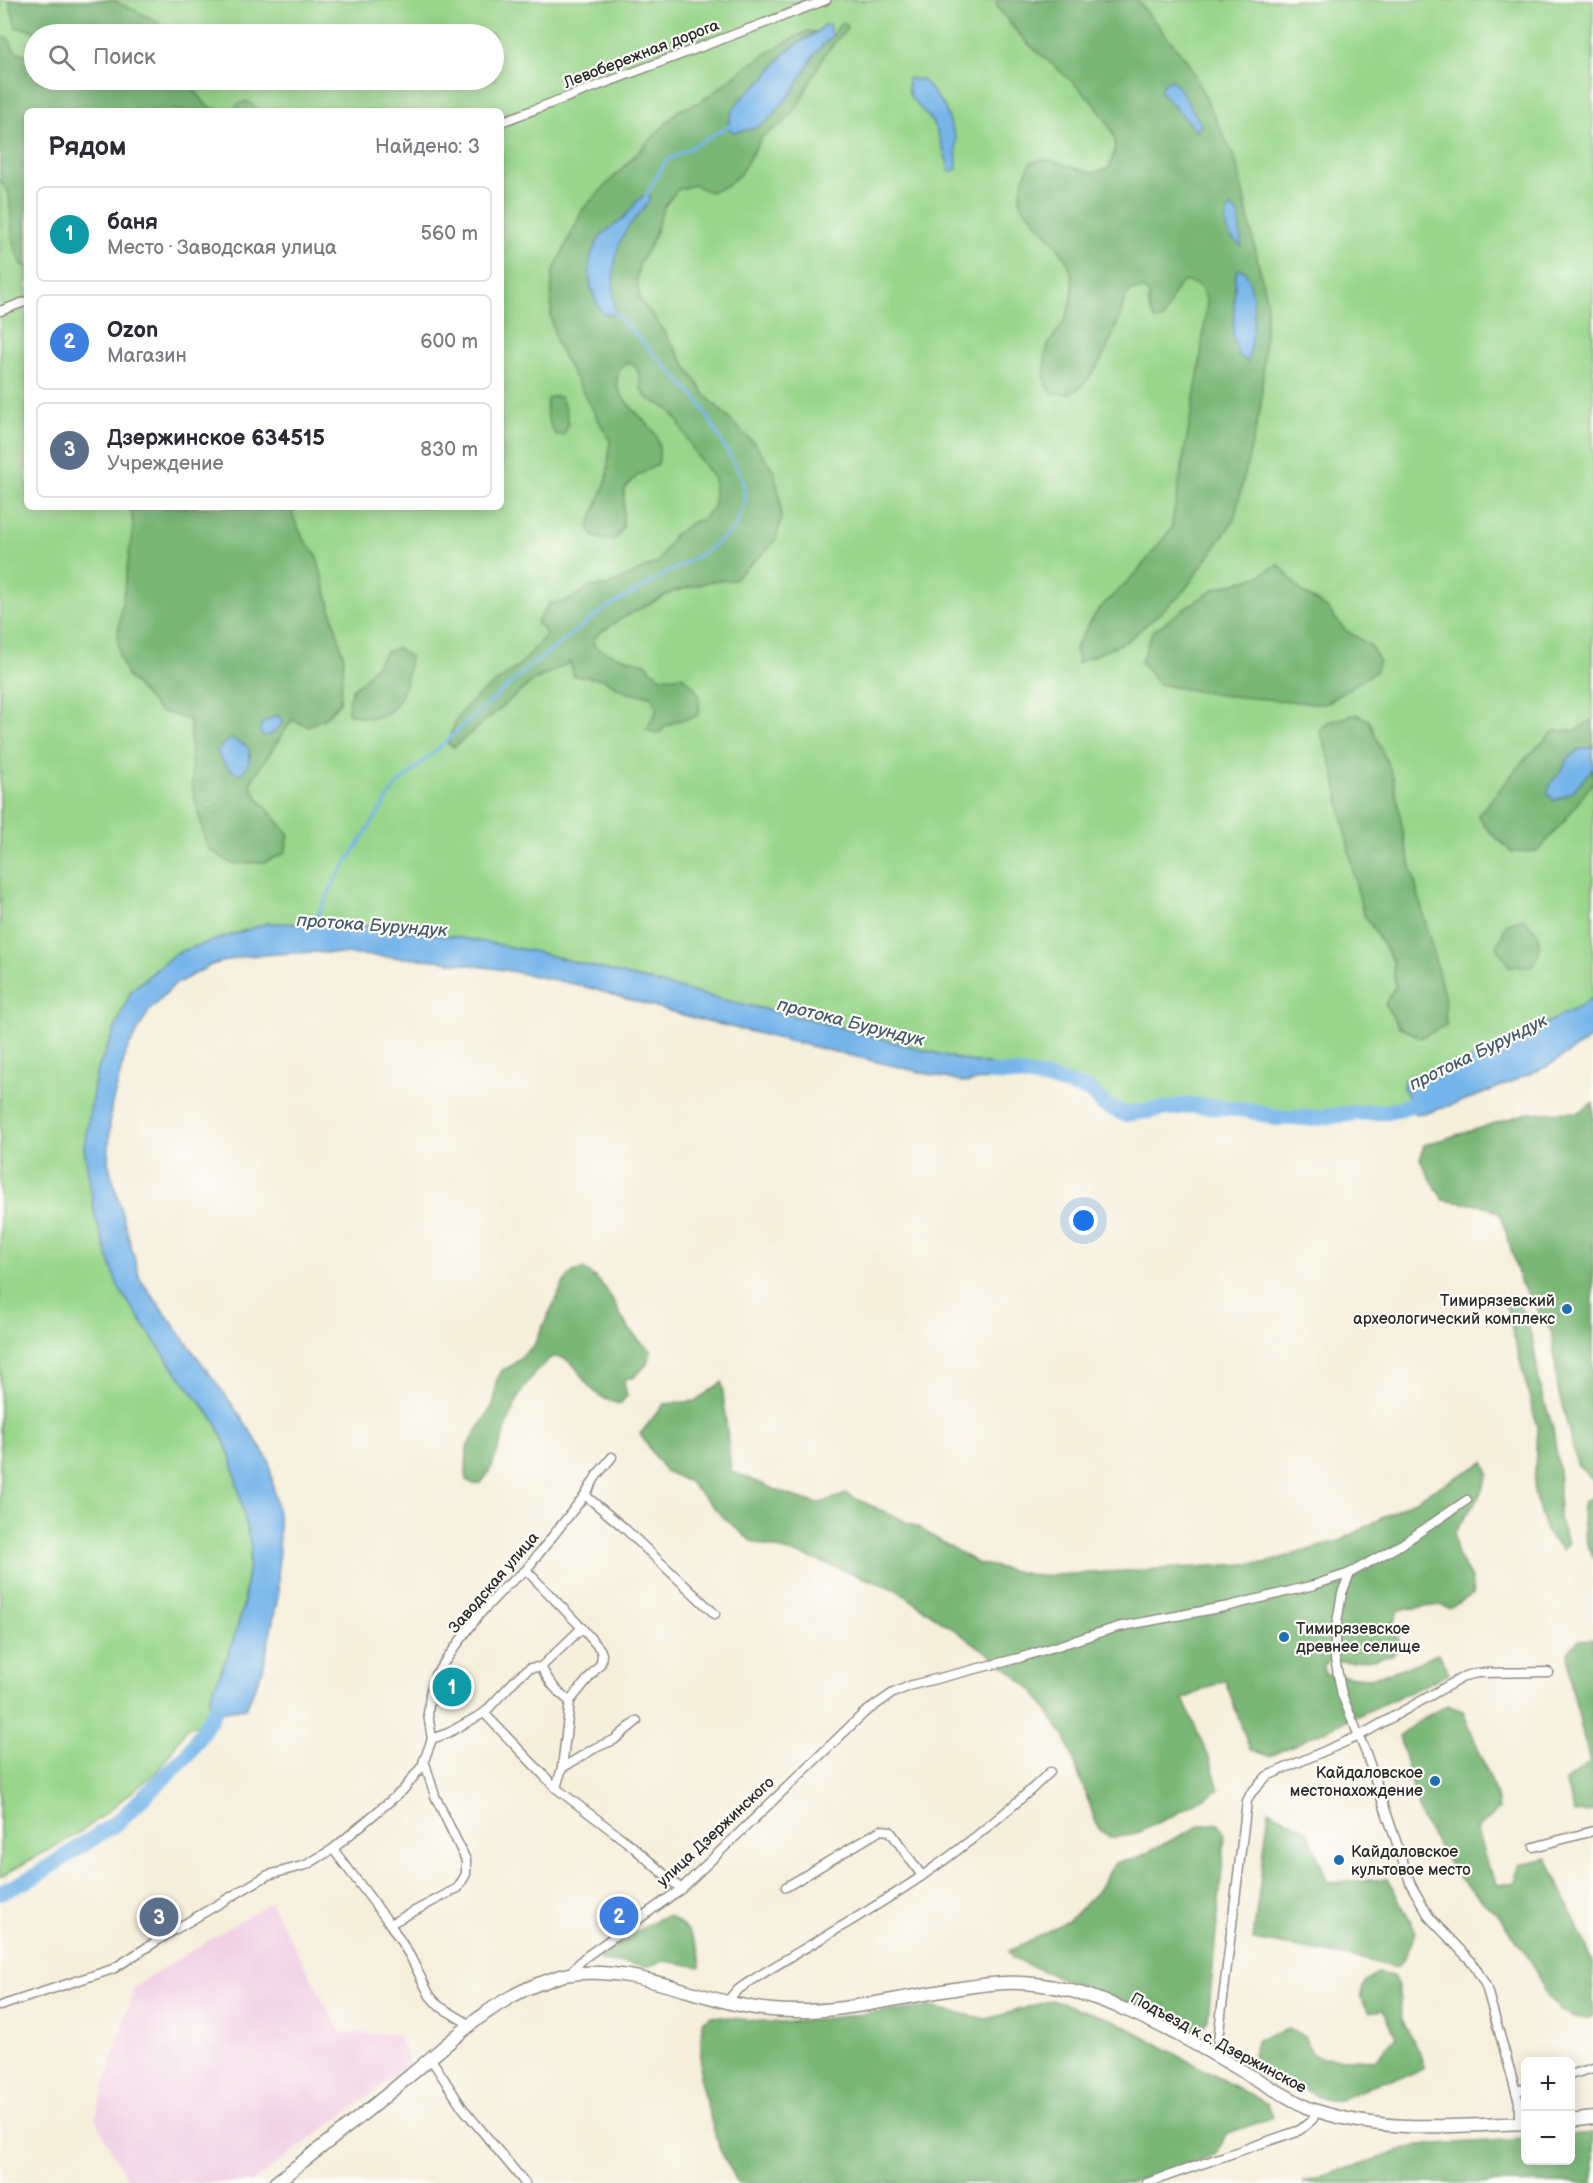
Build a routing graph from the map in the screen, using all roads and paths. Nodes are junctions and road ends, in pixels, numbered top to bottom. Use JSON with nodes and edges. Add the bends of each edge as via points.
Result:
{"nodes":[{"id":1,"x":826,"y":0,"type":"edge"},
{"id":2,"x":504,"y":121,"type":"edge"},
{"id":3,"x":24,"y":302,"type":"edge"},
{"id":4,"x":0,"y":311,"type":"edge"},
{"id":5,"x":612,"y":1457,"type":"dead end"},
{"id":6,"x":585,"y":1495,"type":"junction"},
{"id":7,"x":1467,"y":1500,"type":"dead end"},
{"id":8,"x":526,"y":1570,"type":"junction"},
{"id":9,"x":1350,"y":1573,"type":"junction"},
{"id":10,"x":715,"y":1614,"type":"dead end"},
{"id":11,"x":582,"y":1628,"type":"junction"},
{"id":12,"x":541,"y":1667,"type":"junction"},
{"id":13,"x":1548,"y":1672,"type":"dead end"},
{"id":14,"x":570,"y":1701,"type":"junction"},
{"id":15,"x":484,"y":1713,"type":"junction"},
{"id":16,"x":637,"y":1721,"type":"dead end"},
{"id":17,"x":1359,"y":1736,"type":"junction"},
{"id":18,"x":432,"y":1739,"type":"junction"},
{"id":19,"x":424,"y":1760,"type":"junction"},
{"id":20,"x":562,"y":1768,"type":"junction"},
{"id":21,"x":1050,"y":1772,"type":"dead end"},
{"id":22,"x":556,"y":1788,"type":"junction"},
{"id":23,"x":1593,"y":1831,"type":"edge"},
{"id":24,"x":1534,"y":1847,"type":"dead end"},
{"id":25,"x":333,"y":1849,"type":"junction"},
{"id":26,"x":922,"y":1876,"type":"junction"},
{"id":27,"x":786,"y":1887,"type":"dead end"},
{"id":28,"x":681,"y":1889,"type":"junction"},
{"id":29,"x":390,"y":1924,"type":"junction"},
{"id":30,"x":569,"y":1974,"type":"junction"},
{"id":31,"x":726,"y":2003,"type":"junction"},
{"id":32,"x":0,"y":2006,"type":"edge"},
{"id":33,"x":469,"y":2024,"type":"junction"},
{"id":34,"x":1216,"y":2056,"type":"junction"},
{"id":35,"x":431,"y":2059,"type":"junction"},
{"id":36,"x":1593,"y":2068,"type":"edge"},
{"id":37,"x":1575,"y":2073,"type":"edge"},
{"id":38,"x":1521,"y":2090,"type":"edge"},
{"id":39,"x":1516,"y":2091,"type":"junction"},
{"id":40,"x":1317,"y":2111,"type":"junction"},
{"id":41,"x":1521,"y":2117,"type":"edge"},
{"id":42,"x":1593,"y":2118,"type":"edge"},
{"id":43,"x":1575,"y":2120,"type":"edge"},
{"id":44,"x":1521,"y":2124,"type":"edge"},
{"id":45,"x":275,"y":2183,"type":"edge"},
{"id":46,"x":525,"y":2183,"type":"edge"},
{"id":47,"x":1147,"y":2183,"type":"edge"}],
"edges":[{"from":1,"to":2,"type":"street","name":"Левобережная дорога"},
{"from":3,"to":4,"type":"street"},
{"from":5,"to":6,"type":"street","name":"Заводская улица"},
{"from":6,"to":8,"type":"street","name":"Заводская улица"},
{"from":6,"to":10,"type":"street"},
{"from":7,"to":9,"type":"street","name":"улица Дзержинского"},
{"from":8,"to":11,"type":"street"},
{"from":8,"to":18,"type":"street","name":"Заводская улица","via":[[478,1616],[435,1675],[428,1714]]},
{"from":9,"to":17,"type":"street","via":[[1337,1613],[1335,1659],[1342,1695]]},
{"from":9,"to":28,"type":"street","name":"улица Дзержинского","via":[[1229,1606],[1118,1627],[1019,1658],[912,1685],[877,1703]]},
{"from":11,"to":12,"type":"street"},
{"from":11,"to":14,"type":"street","via":[[600,1648],[601,1663]]},
{"from":12,"to":14,"type":"street","via":[[552,1685]]},
{"from":12,"to":15,"type":"street","via":[[530,1668],[519,1676]]},
{"from":13,"to":17,"type":"street","via":[[1466,1676]]},
{"from":14,"to":20,"type":"street"},
{"from":15,"to":18,"type":"street"},
{"from":15,"to":22,"type":"street"},
{"from":16,"to":20,"type":"street","via":[[614,1740]]},
{"from":17,"to":34,"type":"street","via":[[1267,1776],[1247,1801]]},
{"from":17,"to":39,"type":"street","via":[[1420,1904],[1482,1977]]},
{"from":18,"to":19,"type":"street","name":"Заводская улица"},
{"from":19,"to":25,"type":"street","name":"Заводская улица","via":[[403,1791]]},
{"from":19,"to":29,"type":"street","via":[[435,1796],[466,1860],[466,1874],[458,1888]]},
{"from":20,"to":22,"type":"street"},
{"from":21,"to":26,"type":"street","via":[[1004,1815]]},
{"from":22,"to":28,"type":"street","via":[[633,1846]]},
{"from":23,"to":24,"type":"street"},
{"from":25,"to":29,"type":"street"},
{"from":25,"to":32,"type":"street","name":"Заводская улица","via":[[306,1865],[268,1875],[113,1969]]},
{"from":26,"to":27,"type":"street","via":[[890,1832],[881,1830]]},
{"from":26,"to":31,"type":"street","via":[[746,1984]]},
{"from":28,"to":30,"type":"street","name":"улица Дзержинского"},
{"from":29,"to":33,"type":"street","via":[[430,1996]]},
{"from":30,"to":31,"type":"street","name":"Подъезд к с. Дзержинское","via":[[611,1974],[652,1981]]},
{"from":30,"to":33,"type":"street","name":"улица Дзержинского","via":[[535,1985]]},
{"from":31,"to":34,"type":"street","name":"Подъезд к с. Дзержинское","via":[[801,2012],[980,1985],[1036,1984],[1132,2013]]},
{"from":33,"to":35,"type":"street","name":"улица Дзержинского"},
{"from":34,"to":40,"type":"street","name":"Подъезд к с. Дзержинское"},
{"from":35,"to":45,"type":"street","name":"улица Дзержинского"},
{"from":35,"to":46,"type":"street","via":[[462,2107]]},
{"from":36,"to":37,"type":"street"},
{"from":38,"to":39,"type":"street"},
{"from":39,"to":41,"type":"street"},
{"from":40,"to":44,"type":"street","name":"Подъезд к с. Дзержинское","via":[[1398,2126]]},
{"from":40,"to":47,"type":"street","via":[[1300,2130]]},
{"from":42,"to":43,"type":"street"}]}
